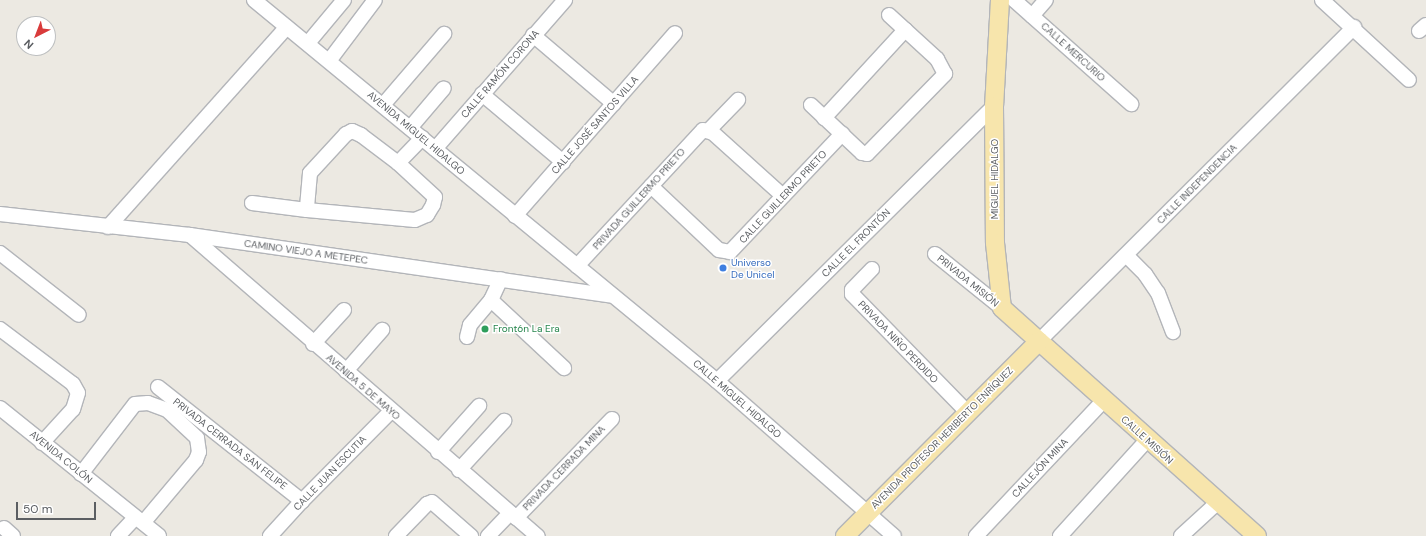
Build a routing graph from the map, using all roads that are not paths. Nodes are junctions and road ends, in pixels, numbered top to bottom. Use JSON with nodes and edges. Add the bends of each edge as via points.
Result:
{"nodes":[{"id":1,"x":254,"y":0,"type":"edge"},
{"id":2,"x":344,"y":0,"type":"edge"},
{"id":3,"x":375,"y":0,"type":"edge"},
{"id":4,"x":565,"y":0,"type":"edge"},
{"id":5,"x":1000,"y":0,"type":"edge"},
{"id":6,"x":1014,"y":0,"type":"edge"},
{"id":7,"x":1046,"y":0,"type":"edge"},
{"id":8,"x":1322,"y":0,"type":"edge"},
{"id":9,"x":889,"y":15,"type":"dead end"},
{"id":10,"x":1032,"y":16,"type":"junction"},
{"id":11,"x":287,"y":27,"type":"junction"},
{"id":12,"x":1354,"y":27,"type":"junction"},
{"id":13,"x":906,"y":30,"type":"junction"},
{"id":14,"x":444,"y":34,"type":"dead end"},
{"id":15,"x":675,"y":34,"type":"dead end"},
{"id":16,"x":534,"y":35,"type":"junction"},
{"id":17,"x":308,"y":43,"type":"junction"},
{"id":18,"x":329,"y":61,"type":"junction"},
{"id":19,"x":1409,"y":80,"type":"dead end"},
{"id":20,"x":444,"y":88,"type":"dead end"},
{"id":21,"x":482,"y":94,"type":"junction"},
{"id":22,"x":738,"y":100,"type":"dead end"},
{"id":23,"x":614,"y":104,"type":"junction"},
{"id":24,"x":1131,"y":104,"type":"dead end"},
{"id":25,"x":383,"y":105,"type":"junction"},
{"id":26,"x":811,"y":105,"type":"dead end"},
{"id":27,"x":994,"y":106,"type":"junction"},
{"id":28,"x":824,"y":118,"type":"junction"},
{"id":29,"x":410,"y":128,"type":"junction"},
{"id":30,"x":705,"y":131,"type":"junction"},
{"id":31,"x":842,"y":134,"type":"junction"},
{"id":32,"x":422,"y":138,"type":"junction"},
{"id":33,"x":435,"y":149,"type":"junction"},
{"id":34,"x":563,"y":162,"type":"junction"},
{"id":35,"x":398,"y":163,"type":"junction"},
{"id":36,"x":651,"y":186,"type":"junction"},
{"id":37,"x":782,"y":196,"type":"junction"},
{"id":38,"x":252,"y":203,"type":"dead end"},
{"id":39,"x":306,"y":210,"type":"junction"},
{"id":40,"x":0,"y":214,"type":"edge"},
{"id":41,"x":515,"y":216,"type":"junction"},
{"id":42,"x":108,"y":227,"type":"junction"},
{"id":43,"x":190,"y":236,"type":"junction"},
{"id":44,"x":0,"y":254,"type":"edge"},
{"id":45,"x":935,"y":254,"type":"dead end"},
{"id":46,"x":1126,"y":255,"type":"junction"},
{"id":47,"x":577,"y":266,"type":"junction"},
{"id":48,"x":872,"y":269,"type":"dead end"},
{"id":49,"x":501,"y":279,"type":"junction"},
{"id":50,"x":612,"y":296,"type":"junction"},
{"id":51,"x":491,"y":300,"type":"junction"},
{"id":52,"x":1002,"y":308,"type":"junction"},
{"id":53,"x":344,"y":310,"type":"dead end"},
{"id":54,"x":80,"y":315,"type":"dead end"},
{"id":55,"x":0,"y":329,"type":"edge"},
{"id":56,"x":382,"y":330,"type":"dead end"},
{"id":57,"x":1173,"y":332,"type":"dead end"},
{"id":58,"x":467,"y":337,"type":"dead end"},
{"id":59,"x":1039,"y":341,"type":"junction"},
{"id":60,"x":313,"y":344,"type":"junction"},
{"id":61,"x":564,"y":368,"type":"dead end"},
{"id":62,"x":346,"y":371,"type":"junction"},
{"id":63,"x":718,"y":381,"type":"junction"},
{"id":64,"x":158,"y":387,"type":"dead end"},
{"id":65,"x":1104,"y":400,"type":"junction"},
{"id":66,"x":479,"y":406,"type":"dead end"},
{"id":67,"x":0,"y":408,"type":"edge"},
{"id":68,"x":391,"y":411,"type":"junction"},
{"id":69,"x":967,"y":412,"type":"junction"},
{"id":70,"x":612,"y":419,"type":"dead end"},
{"id":71,"x":504,"y":420,"type":"dead end"},
{"id":72,"x":1147,"y":440,"type":"junction"},
{"id":73,"x":42,"y":442,"type":"junction"},
{"id":74,"x":438,"y":452,"type":"junction"},
{"id":75,"x":459,"y":470,"type":"junction"},
{"id":76,"x":81,"y":474,"type":"junction"},
{"id":77,"x":302,"y":501,"type":"junction"},
{"id":78,"x":1217,"y":503,"type":"junction"},
{"id":79,"x":868,"y":513,"type":"junction"},
{"id":80,"x":513,"y":515,"type":"junction"},
{"id":81,"x":139,"y":520,"type":"junction"},
{"id":82,"x":463,"y":534,"type":"edge"},
{"id":83,"x":118,"y":536,"type":"edge"},
{"id":84,"x":159,"y":536,"type":"edge"},
{"id":85,"x":270,"y":536,"type":"edge"},
{"id":86,"x":396,"y":536,"type":"edge"},
{"id":87,"x":488,"y":536,"type":"edge"},
{"id":88,"x":538,"y":536,"type":"edge"},
{"id":89,"x":845,"y":536,"type":"edge"},
{"id":90,"x":894,"y":536,"type":"edge"},
{"id":91,"x":976,"y":536,"type":"edge"},
{"id":92,"x":1060,"y":536,"type":"edge"},
{"id":93,"x":1181,"y":536,"type":"edge"},
{"id":94,"x":1257,"y":536,"type":"edge"}],
"edges":[{"from":1,"to":11,"type":"street","name":"AVENIDA MIGUEL HIDALGO"},
{"from":2,"to":17,"type":"street"},
{"from":3,"to":18,"type":"street"},
{"from":4,"to":16,"type":"street","name":"CALLE RAMÓN CORONA"},
{"from":5,"to":27,"type":"main road","name":"MIGUEL HIDALGO"},
{"from":6,"to":10,"type":"street","name":"CALLE MERCURIO"},
{"from":7,"to":10,"type":"street"},
{"from":8,"to":12,"type":"street"},
{"from":9,"to":13,"type":"street"},
{"from":10,"to":24,"type":"street","name":"CALLE MERCURIO"},
{"from":11,"to":17,"type":"street","name":"AVENIDA MIGUEL HIDALGO"},
{"from":11,"to":42,"type":"street"},
{"from":12,"to":19,"type":"street"},
{"from":12,"to":46,"type":"street","name":"CALLE INDEPENDENCIA"},
{"from":13,"to":28,"type":"street"},
{"from":13,"to":31,"type":"street","via":[[937,59],[945,74],[870,153],[862,153]]},
{"from":14,"to":25,"type":"street"},
{"from":15,"to":23,"type":"street","name":"CALLE JOSÉ SANTOS VILLA"},
{"from":16,"to":21,"type":"street","name":"CALLE RAMÓN CORONA"},
{"from":16,"to":23,"type":"street"},
{"from":17,"to":18,"type":"street","name":"AVENIDA MIGUEL HIDALGO"},
{"from":18,"to":25,"type":"street","name":"AVENIDA MIGUEL HIDALGO"},
{"from":20,"to":29,"type":"street"},
{"from":21,"to":33,"type":"street","name":"CALLE RAMÓN CORONA"},
{"from":21,"to":34,"type":"street"},
{"from":22,"to":30,"type":"street","name":"PRIVADA GUILLERMO PRIETO"},
{"from":23,"to":34,"type":"street","name":"CALLE JOSÉ SANTOS VILLA"},
{"from":25,"to":29,"type":"street","name":"AVENIDA MIGUEL HIDALGO"},
{"from":26,"to":28,"type":"street"},
{"from":27,"to":52,"type":"main road","name":"MIGUEL HIDALGO","via":[[995,243]]},
{"from":27,"to":63,"type":"street","name":"CALLE EL FRONTÓN"},
{"from":28,"to":31,"type":"street"},
{"from":29,"to":32,"type":"street","name":"AVENIDA MIGUEL HIDALGO"},
{"from":30,"to":36,"type":"street","name":"PRIVADA GUILLERMO PRIETO"},
{"from":30,"to":37,"type":"street"},
{"from":31,"to":37,"type":"street","name":"CALLE GUILLERMO PRIETO"},
{"from":32,"to":33,"type":"street","name":"AVENIDA MIGUEL HIDALGO"},
{"from":32,"to":35,"type":"street"},
{"from":33,"to":41,"type":"street","name":"AVENIDA MIGUEL HIDALGO"},
{"from":34,"to":41,"type":"street","name":"CALLE JOSÉ SANTOS VILLA"},
{"from":35,"to":39,"type":"street","via":[[361,135],[349,132],[310,173]]},
{"from":35,"to":39,"type":"street","via":[[434,194],[433,206],[422,219],[408,220]]},
{"from":36,"to":37,"type":"street","name":"CALLE GUILLERMO PRIETO","via":[[724,253],[733,250]]},
{"from":36,"to":47,"type":"street","name":"PRIVADA GUILLERMO PRIETO"},
{"from":38,"to":39,"type":"street"},
{"from":40,"to":42,"type":"street","name":"CAMINO VIEJO A METEPEC"},
{"from":41,"to":47,"type":"street","name":"AVENIDA MIGUEL HIDALGO"},
{"from":42,"to":43,"type":"street","name":"CAMINO VIEJO A METEPEC"},
{"from":43,"to":49,"type":"street","name":"CAMINO VIEJO A METEPEC"},
{"from":43,"to":60,"type":"street","name":"AVENIDA 5 DE MAYO"},
{"from":44,"to":54,"type":"street"},
{"from":45,"to":52,"type":"street","name":"PRIVADA MISIÓN"},
{"from":46,"to":57,"type":"street","via":[[1158,293]]},
{"from":46,"to":59,"type":"street","name":"CALLE INDEPENDENCIA"},
{"from":47,"to":50,"type":"street","name":"CALLE MIGUEL HIDALGO"},
{"from":48,"to":69,"type":"street","name":"PRIVADA NIÑO PERDIDO","via":[[852,290],[852,294]]},
{"from":49,"to":50,"type":"street","name":"CAMINO VIEJO A METEPEC"},
{"from":49,"to":51,"type":"street"},
{"from":50,"to":63,"type":"street","name":"CALLE MIGUEL HIDALGO"},
{"from":51,"to":58,"type":"street","via":[[472,322]]},
{"from":51,"to":61,"type":"street"},
{"from":52,"to":59,"type":"main road"},
{"from":53,"to":60,"type":"street"},
{"from":55,"to":73,"type":"street","via":[[73,384],[78,393],[75,406]]},
{"from":56,"to":62,"type":"street"},
{"from":59,"to":65,"type":"main road","name":"CALLE MISIÓN"},
{"from":59,"to":69,"type":"main road","name":"AVENIDA PROFESOR HERIBERTO ENRÍQUEZ"},
{"from":60,"to":62,"type":"street","name":"AVENIDA 5 DE MAYO"},
{"from":62,"to":68,"type":"street","name":"AVENIDA 5 DE MAYO"},
{"from":63,"to":79,"type":"street","name":"CALLE MIGUEL HIDALGO"},
{"from":64,"to":77,"type":"street","name":"PRIVADA CERRADA SAN FELIPE"},
{"from":65,"to":72,"type":"main road","name":"CALLE MISIÓN"},
{"from":65,"to":91,"type":"street","name":"CALLEJÓN MINA"},
{"from":66,"to":74,"type":"street"},
{"from":67,"to":73,"type":"street","name":"AVENIDA COLÓN"},
{"from":68,"to":74,"type":"street","name":"AVENIDA 5 DE MAYO"},
{"from":68,"to":77,"type":"street","name":"CALLE JUAN ESCUTIA"},
{"from":69,"to":79,"type":"main road","name":"AVENIDA PROFESOR HERIBERTO ENRÍQUEZ"},
{"from":70,"to":80,"type":"street","name":"PRIVADA CERRADA MINA"},
{"from":71,"to":75,"type":"street"},
{"from":72,"to":78,"type":"main road","name":"CALLE MISIÓN"},
{"from":72,"to":92,"type":"street"},
{"from":73,"to":76,"type":"street","name":"AVENIDA COLÓN"},
{"from":74,"to":75,"type":"street","name":"AVENIDA 5 DE MAYO"},
{"from":75,"to":80,"type":"street","name":"AVENIDA 5 DE MAYO"},
{"from":76,"to":81,"type":"street","name":"AVENIDA COLÓN"},
{"from":76,"to":81,"type":"street","via":[[135,404],[148,403],[167,410],[197,438],[199,452],[196,460]]},
{"from":77,"to":85,"type":"street","name":"CALLE JUAN ESCUTIA"},
{"from":78,"to":93,"type":"street"},
{"from":78,"to":94,"type":"main road","name":"CALLE MISIÓN"},
{"from":79,"to":89,"type":"main road","name":"AVENIDA PROFESOR HERIBERTO ENRÍQUEZ"},
{"from":79,"to":90,"type":"street","name":"CALLE MIGUEL HIDALGO"},
{"from":80,"to":87,"type":"street","name":"PRIVADA CERRADA MINA"},
{"from":80,"to":88,"type":"street","name":"AVENIDA 5 DE MAYO"},
{"from":81,"to":83,"type":"street"},
{"from":81,"to":84,"type":"street","name":"AVENIDA COLÓN"},
{"from":82,"to":86,"type":"street","via":[[432,502]]}]}
